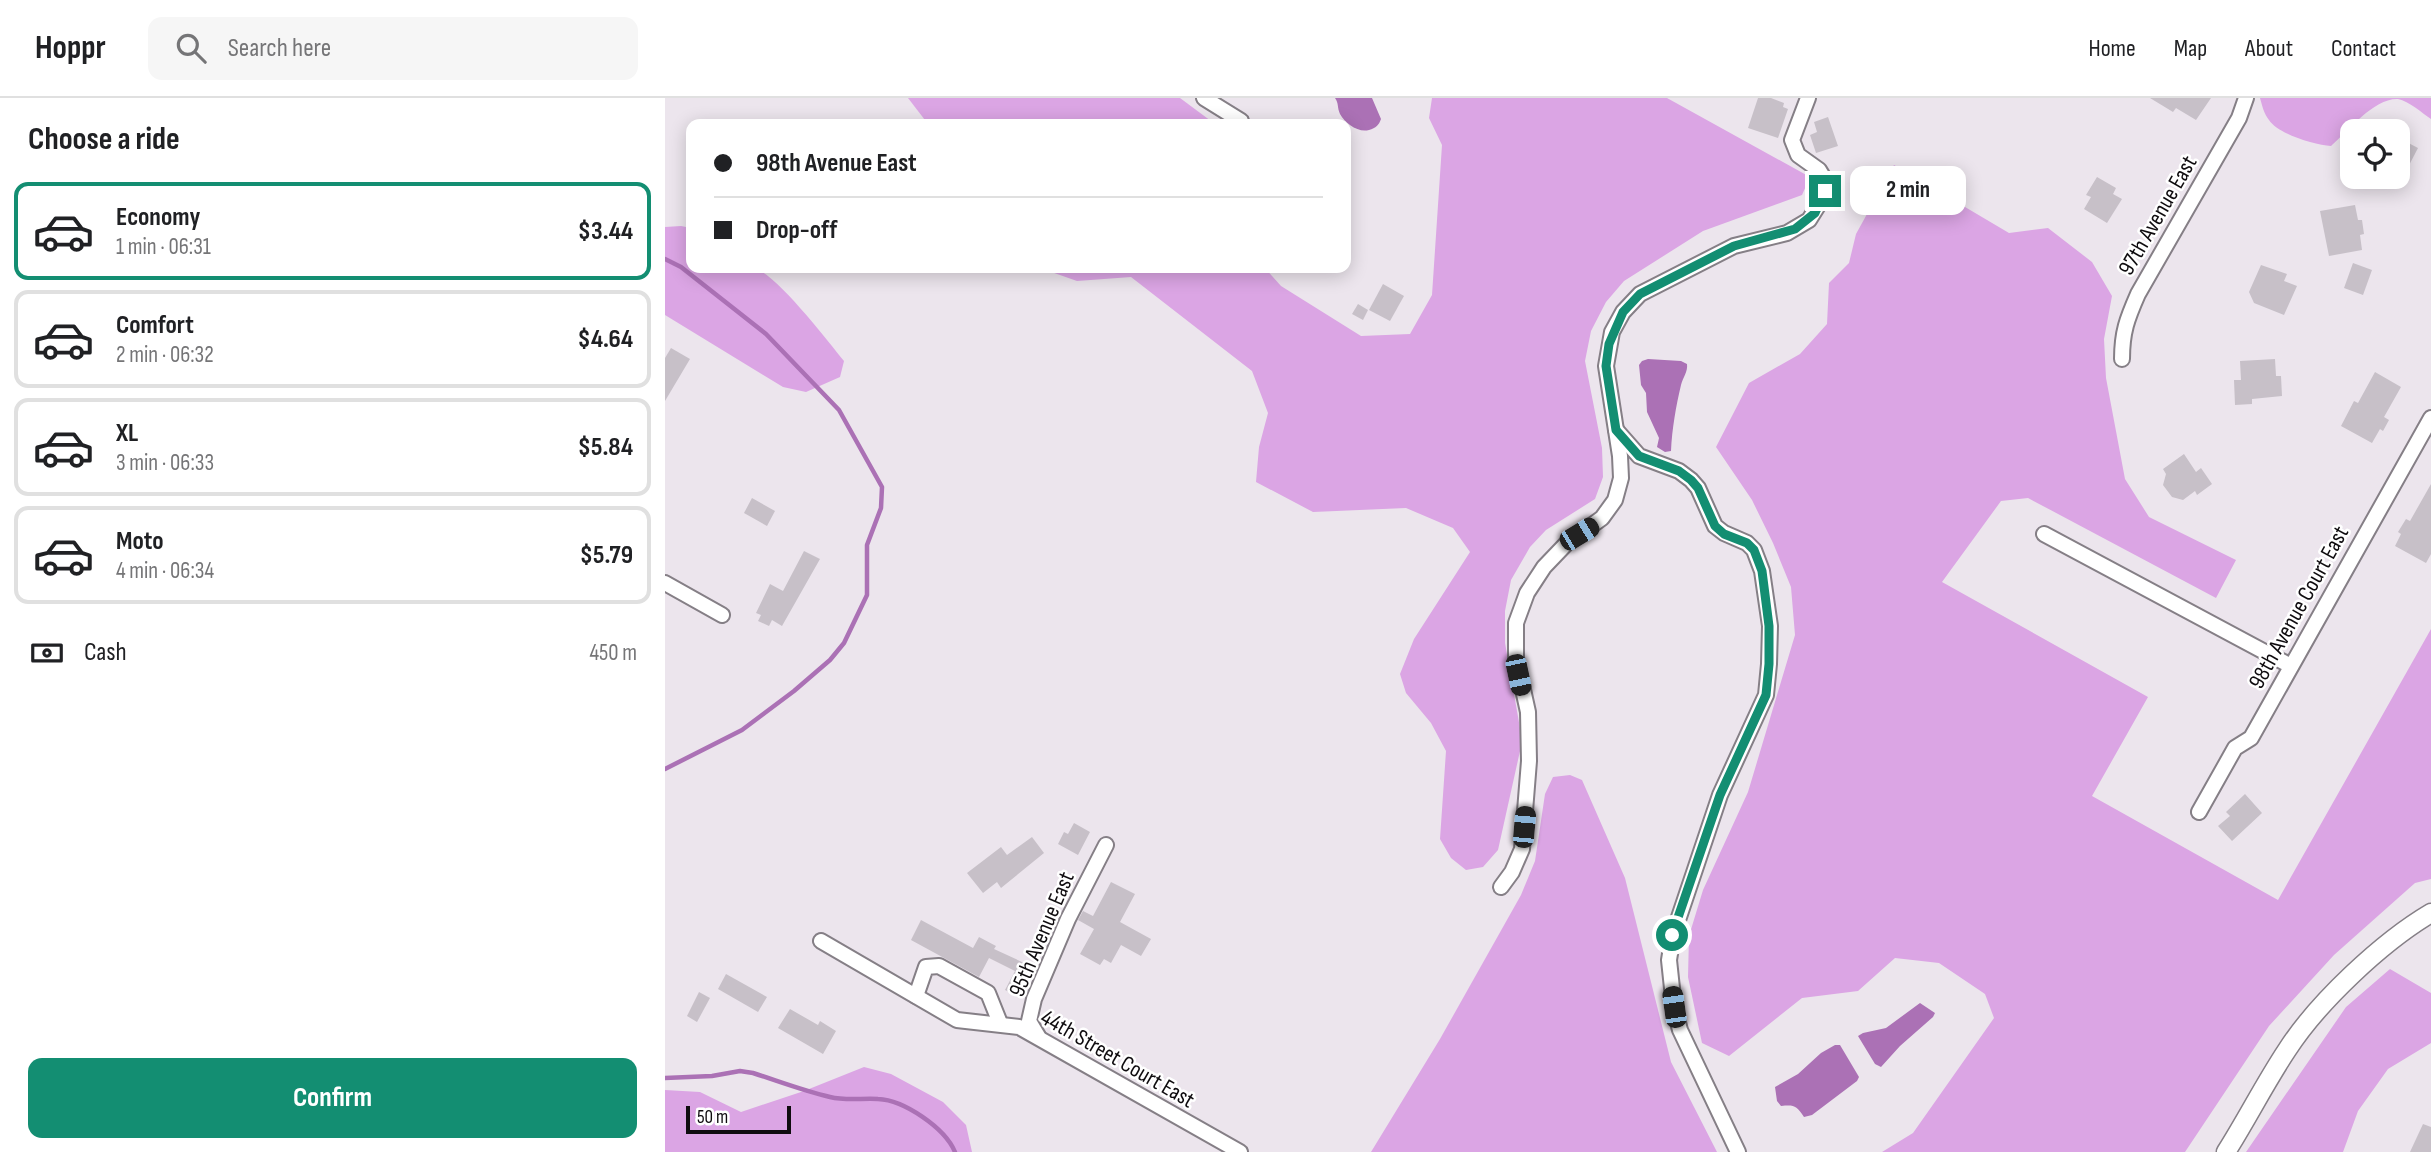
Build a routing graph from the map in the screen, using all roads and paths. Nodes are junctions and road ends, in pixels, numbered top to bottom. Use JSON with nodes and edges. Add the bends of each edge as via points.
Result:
{"nodes":[{"id":1,"x":1204,"y":98,"type":"edge"},
{"id":2,"x":1808,"y":98,"type":"edge"},
{"id":3,"x":2246,"y":98,"type":"edge"},
{"id":4,"x":1238,"y":119,"type":"edge"},
{"id":5,"x":2122,"y":359,"type":"dead end"},
{"id":6,"x":2431,"y":418,"type":"edge"},
{"id":7,"x":1616,"y":430,"type":"junction"},
{"id":8,"x":2044,"y":534,"type":"dead end"},
{"id":9,"x":665,"y":583,"type":"edge"},
{"id":10,"x":722,"y":615,"type":"dead end"},
{"id":11,"x":2291,"y":666,"type":"junction"},
{"id":12,"x":2199,"y":812,"type":"dead end"},
{"id":13,"x":1106,"y":845,"type":"dead end"},
{"id":14,"x":1501,"y":887,"type":"dead end"},
{"id":15,"x":2431,"y":914,"type":"edge"},
{"id":16,"x":821,"y":941,"type":"dead end"},
{"id":17,"x":916,"y":996,"type":"junction"},
{"id":18,"x":1000,"y":1023,"type":"junction"},
{"id":19,"x":1042,"y":1039,"type":"junction"},
{"id":20,"x":1240,"y":1152,"type":"edge"},
{"id":21,"x":1738,"y":1152,"type":"edge"},
{"id":22,"x":2226,"y":1152,"type":"edge"}],
"edges":[{"from":1,"to":4,"type":"street"},
{"from":2,"to":7,"type":"street","via":[[1792,141],[1798,155],[1825,180],[1820,205],[1795,229],[1734,246],[1640,294],[1631,303],[1617,322],[1607,355]]},
{"from":3,"to":5,"type":"street","name":"97th Avenue East","via":[[2239,118],[2138,294],[2125,323]]},
{"from":6,"to":11,"type":"street","name":"98th Avenue Court East"},
{"from":7,"to":14,"type":"street","via":[[1622,467],[1615,500],[1602,518],[1543,567],[1516,622],[1516,657],[1528,712],[1529,761],[1522,849]]},
{"from":7,"to":21,"type":"street","via":[[1639,456],[1691,480],[1715,526],[1747,543],[1762,571],[1769,626],[1766,695],[1720,795],[1672,935],[1669,960],[1680,1030]]},
{"from":8,"to":11,"type":"street"},
{"from":9,"to":10,"type":"street"},
{"from":11,"to":12,"type":"street","name":"98th Avenue Court East","via":[[2251,738],[2235,748]]},
{"from":13,"to":19,"type":"street","name":"95th Avenue East","via":[[1034,999],[1029,1021]]},
{"from":15,"to":22,"type":"main road","via":[[2375,956],[2317,1011],[2288,1047]]},
{"from":16,"to":17,"type":"street","name":"44th Street Court East"},
{"from":17,"to":18,"type":"street","name":"44th Street Court East","via":[[957,1020]]},
{"from":17,"to":18,"type":"street","via":[[926,967],[939,966],[988,993]]},
{"from":18,"to":19,"type":"street","name":"44th Street Court East"},
{"from":19,"to":20,"type":"street","name":"44th Street Court East"}]}
